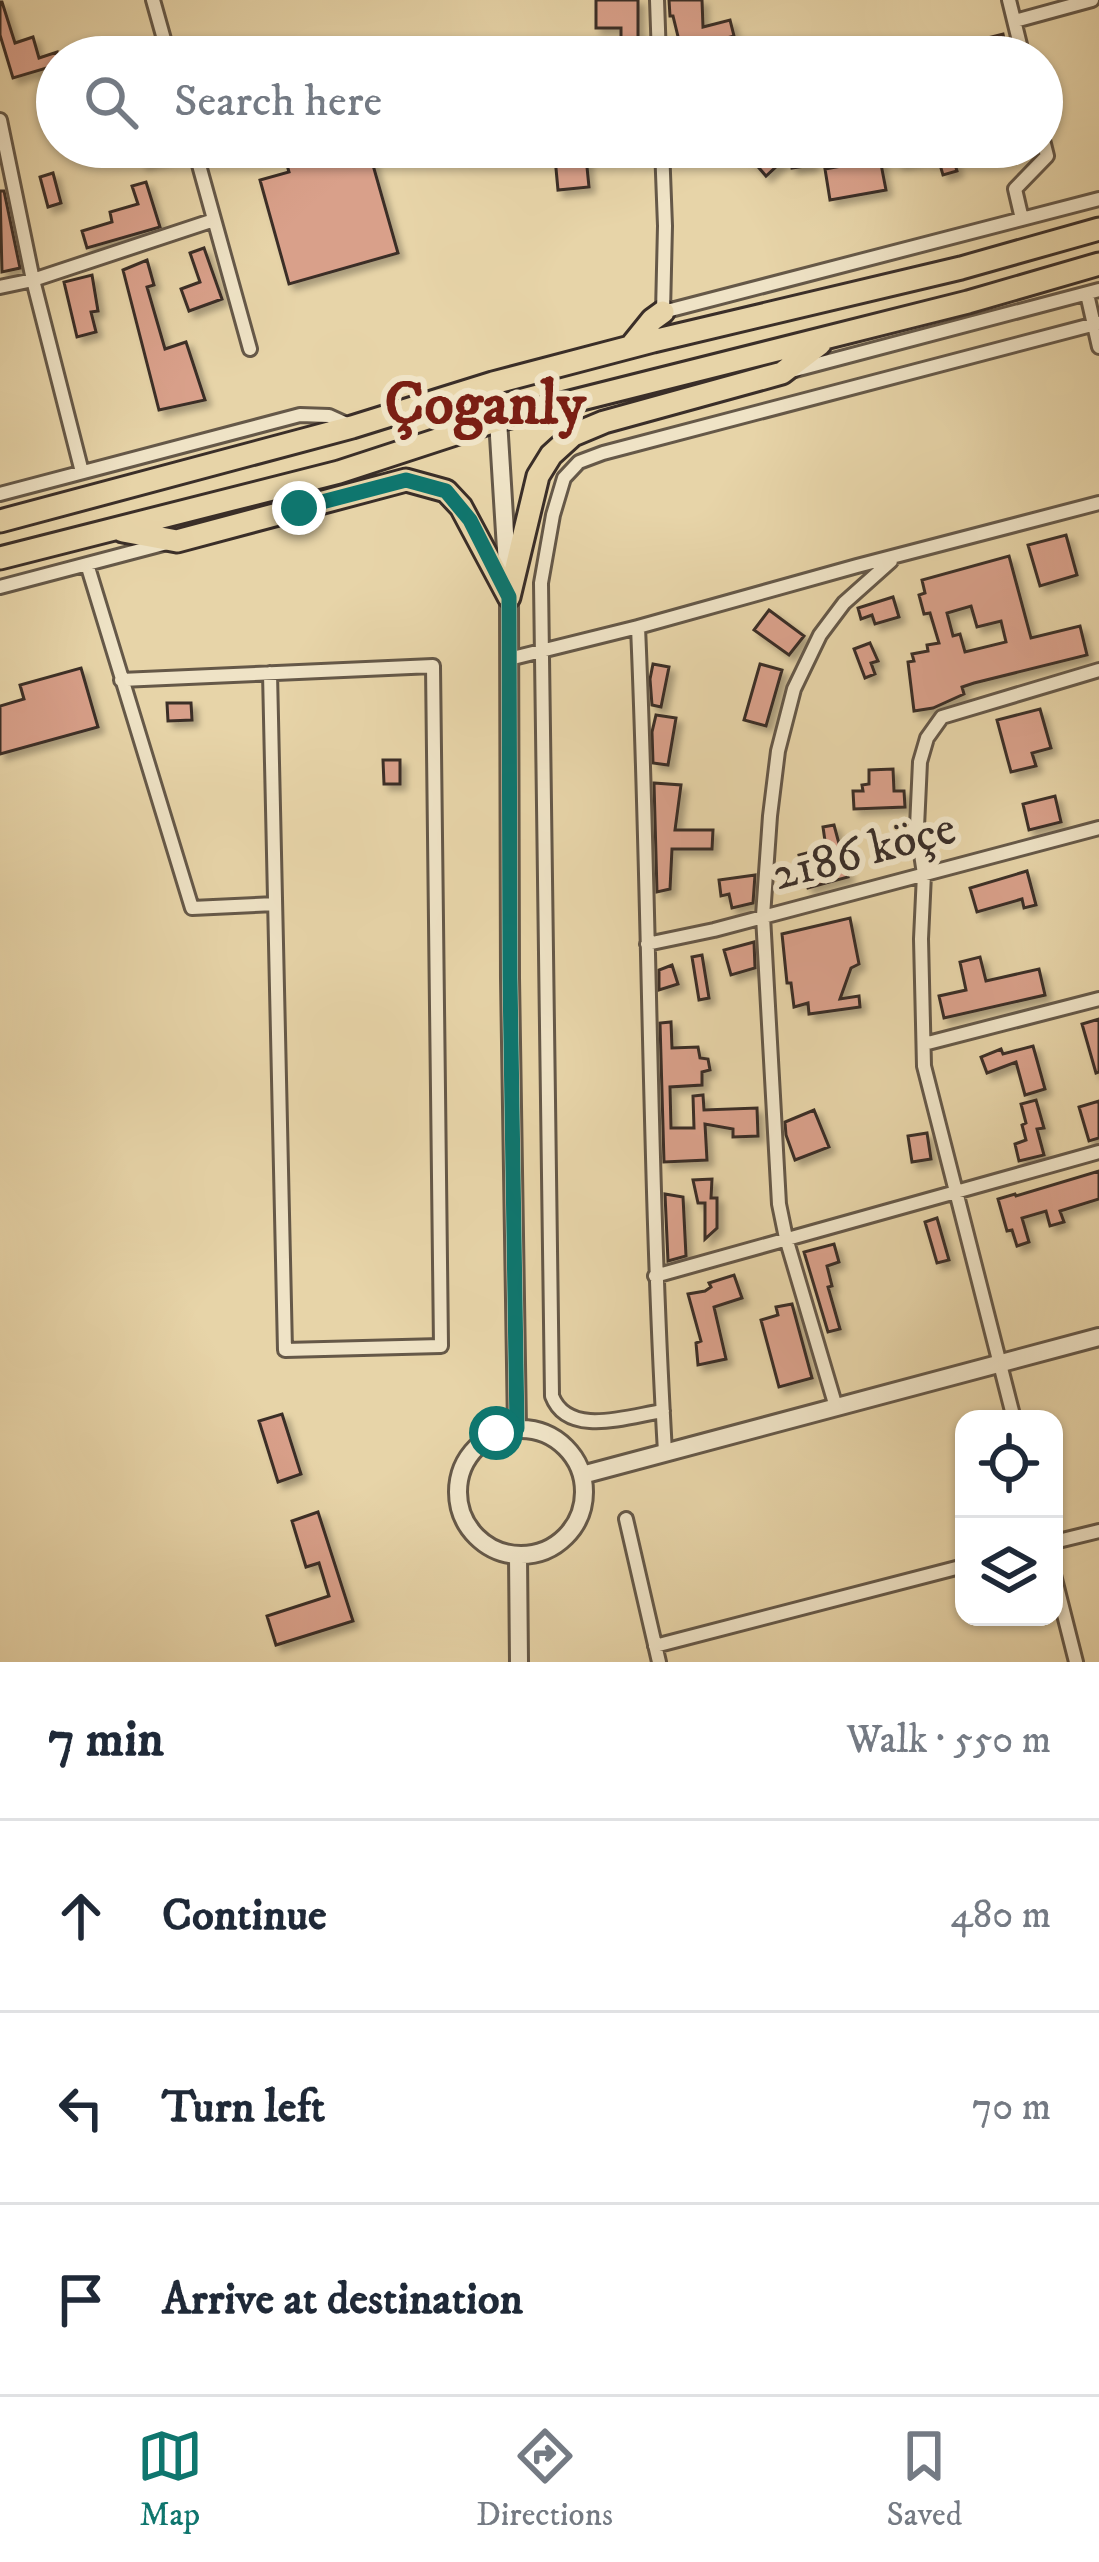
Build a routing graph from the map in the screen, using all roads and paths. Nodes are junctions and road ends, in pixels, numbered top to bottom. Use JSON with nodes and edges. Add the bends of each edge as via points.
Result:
{"nodes":[{"id":1,"x":154,"y":0,"type":"edge"},
{"id":2,"x":657,"y":0,"type":"edge"},
{"id":3,"x":1009,"y":0,"type":"edge"},
{"id":4,"x":1092,"y":0,"type":"edge"},
{"id":5,"x":1015,"y":21,"type":"junction"},
{"id":6,"x":163,"y":36,"type":"edge"},
{"id":7,"x":658,"y":36,"type":"edge"},
{"id":8,"x":1018,"y":36,"type":"edge"},
{"id":9,"x":1,"y":127,"type":"edge"},
{"id":10,"x":200,"y":168,"type":"edge"},
{"id":11,"x":663,"y":168,"type":"edge"},
{"id":12,"x":1035,"y":168,"type":"edge"},
{"id":13,"x":1099,"y":199,"type":"edge"},
{"id":14,"x":1022,"y":219,"type":"junction"},
{"id":15,"x":214,"y":220,"type":"junction"},
{"id":16,"x":1099,"y":229,"type":"edge"},
{"id":17,"x":1099,"y":264,"type":"edge"},
{"id":18,"x":33,"y":280,"type":"junction"},
{"id":19,"x":0,"y":287,"type":"edge"},
{"id":20,"x":1093,"y":292,"type":"edge"},
{"id":21,"x":663,"y":312,"type":"junction"},
{"id":22,"x":1096,"y":324,"type":"edge"},
{"id":23,"x":830,"y":337,"type":"junction"},
{"id":24,"x":629,"y":347,"type":"junction"},
{"id":25,"x":1099,"y":347,"type":"edge"},
{"id":26,"x":250,"y":349,"type":"dead end"},
{"id":27,"x":782,"y":374,"type":"junction"},
{"id":28,"x":493,"y":383,"type":"junction"},
{"id":29,"x":616,"y":390,"type":"junction"},
{"id":30,"x":687,"y":399,"type":"junction"},
{"id":31,"x":498,"y":420,"type":"junction"},
{"id":32,"x":352,"y":427,"type":"junction"},
{"id":33,"x":82,"y":472,"type":"junction"},
{"id":34,"x":339,"y":472,"type":"junction"},
{"id":35,"x":0,"y":494,"type":"edge"},
{"id":36,"x":1099,"y":503,"type":"edge"},
{"id":37,"x":299,"y":508,"type":"junction"},
{"id":38,"x":0,"y":521,"type":"edge"},
{"id":39,"x":111,"y":529,"type":"junction"},
{"id":40,"x":177,"y":541,"type":"junction"},
{"id":41,"x":896,"y":556,"type":"junction"},
{"id":42,"x":0,"y":558,"type":"edge"},
{"id":43,"x":87,"y":564,"type":"junction"},
{"id":44,"x":0,"y":587,"type":"edge"},
{"id":45,"x":509,"y":597,"type":"junction"},
{"id":46,"x":638,"y":627,"type":"junction"},
{"id":47,"x":540,"y":653,"type":"junction"},
{"id":48,"x":509,"y":659,"type":"junction"},
{"id":49,"x":1099,"y":670,"type":"edge"},
{"id":50,"x":270,"y":673,"type":"junction"},
{"id":51,"x":121,"y":680,"type":"junction"},
{"id":52,"x":1099,"y":828,"type":"edge"},
{"id":53,"x":924,"y":874,"type":"junction"},
{"id":54,"x":275,"y":904,"type":"junction"},
{"id":55,"x":763,"y":916,"type":"junction"},
{"id":56,"x":646,"y":944,"type":"junction"},
{"id":57,"x":1099,"y":1000,"type":"edge"},
{"id":58,"x":924,"y":1044,"type":"junction"},
{"id":59,"x":1099,"y":1152,"type":"edge"},
{"id":60,"x":956,"y":1192,"type":"junction"},
{"id":61,"x":786,"y":1238,"type":"junction"},
{"id":62,"x":655,"y":1276,"type":"junction"},
{"id":63,"x":1099,"y":1337,"type":"edge"},
{"id":64,"x":1000,"y":1364,"type":"junction"},
{"id":65,"x":836,"y":1407,"type":"junction"},
{"id":66,"x":1012,"y":1410,"type":"edge"},
{"id":67,"x":663,"y":1412,"type":"junction"},
{"id":68,"x":517,"y":1428,"type":"junction"},
{"id":69,"x":665,"y":1452,"type":"junction"},
{"id":70,"x":582,"y":1475,"type":"junction"},
{"id":71,"x":626,"y":1519,"type":"dead end"},
{"id":72,"x":1099,"y":1531,"type":"edge"},
{"id":73,"x":1063,"y":1541,"type":"edge"},
{"id":74,"x":518,"y":1556,"type":"junction"},
{"id":75,"x":955,"y":1568,"type":"edge"},
{"id":76,"x":1063,"y":1611,"type":"edge"},
{"id":77,"x":655,"y":1646,"type":"junction"},
{"id":78,"x":519,"y":1662,"type":"edge"},
{"id":79,"x":659,"y":1662,"type":"edge"},
{"id":80,"x":1076,"y":1662,"type":"edge"}],
"edges":[{"from":1,"to":6,"type":"street"},
{"from":2,"to":7,"type":"street"},
{"from":3,"to":5,"type":"street"},
{"from":4,"to":5,"type":"street"},
{"from":5,"to":8,"type":"street"},
{"from":9,"to":18,"type":"street"},
{"from":10,"to":15,"type":"street"},
{"from":11,"to":21,"type":"street"},
{"from":12,"to":14,"type":"street","via":[[1015,189]]},
{"from":13,"to":14,"type":"street"},
{"from":14,"to":21,"type":"street"},
{"from":15,"to":18,"type":"street"},
{"from":15,"to":26,"type":"street"},
{"from":16,"to":24,"type":"main road"},
{"from":17,"to":23,"type":"main road"},
{"from":18,"to":19,"type":"street"},
{"from":18,"to":33,"type":"street"},
{"from":20,"to":22,"type":"street"},
{"from":20,"to":27,"type":"street"},
{"from":21,"to":24,"type":"main road"},
{"from":22,"to":25,"type":"street"},
{"from":22,"to":47,"type":"street","via":[[579,462],[564,478],[553,515]]},
{"from":23,"to":27,"type":"main road"},
{"from":23,"to":29,"type":"main road"},
{"from":24,"to":28,"type":"main road"},
{"from":27,"to":30,"type":"main road"},
{"from":28,"to":31,"type":"street"},
{"from":28,"to":32,"type":"main road"},
{"from":29,"to":30,"type":"main road"},
{"from":29,"to":31,"type":"main road"},
{"from":30,"to":45,"type":"main road","via":[[604,422],[551,455],[538,476]]},
{"from":31,"to":34,"type":"main road"},
{"from":31,"to":45,"type":"street"},
{"from":32,"to":33,"type":"street","via":[[300,415]]},
{"from":32,"to":38,"type":"main road"},
{"from":33,"to":35,"type":"street"},
{"from":34,"to":37,"type":"main road"},
{"from":34,"to":39,"type":"main road"},
{"from":36,"to":41,"type":"street"},
{"from":37,"to":40,"type":"main road"},
{"from":37,"to":45,"type":"main road","via":[[406,480],[446,491]]},
{"from":39,"to":40,"type":"main road"},
{"from":39,"to":42,"type":"main road"},
{"from":40,"to":43,"type":"street"},
{"from":41,"to":46,"type":"street"},
{"from":41,"to":55,"type":"street","via":[[844,603],[794,689],[778,751]]},
{"from":43,"to":44,"type":"street"},
{"from":43,"to":51,"type":"street"},
{"from":45,"to":48,"type":"street"},
{"from":46,"to":47,"type":"street"},
{"from":46,"to":56,"type":"street"},
{"from":47,"to":48,"type":"street"},
{"from":47,"to":67,"type":"street","via":[[552,1396],[556,1409],[590,1422]]},
{"from":48,"to":68,"type":"street"},
{"from":49,"to":53,"type":"street","via":[[942,717],[920,762]]},
{"from":50,"to":51,"type":"street"},
{"from":50,"to":54,"type":"street"},
{"from":50,"to":54,"type":"street","via":[[433,666],[441,1346],[285,1350]]},
{"from":51,"to":54,"type":"street","via":[[192,908]]},
{"from":52,"to":53,"type":"street","name":"2186 köçe"},
{"from":53,"to":55,"type":"street","name":"2186 köçe"},
{"from":53,"to":58,"type":"street"},
{"from":55,"to":56,"type":"street","name":"2186 köçe"},
{"from":55,"to":61,"type":"street"},
{"from":56,"to":62,"type":"street"},
{"from":57,"to":58,"type":"street"},
{"from":58,"to":60,"type":"street"},
{"from":59,"to":60,"type":"street"},
{"from":60,"to":61,"type":"street"},
{"from":60,"to":64,"type":"street"},
{"from":61,"to":62,"type":"street"},
{"from":61,"to":65,"type":"street"},
{"from":62,"to":67,"type":"street"},
{"from":63,"to":64,"type":"street"},
{"from":64,"to":65,"type":"street"},
{"from":64,"to":66,"type":"street"},
{"from":65,"to":69,"type":"street"},
{"from":67,"to":69,"type":"street"},
{"from":68,"to":70,"type":"street","via":[[558,1441]]},
{"from":68,"to":74,"type":"street","via":[[478,1445],[458,1482],[458,1503],[479,1540]]},
{"from":69,"to":70,"type":"street"},
{"from":70,"to":74,"type":"street","via":[[580,1515],[570,1532],[538,1554]]},
{"from":71,"to":77,"type":"street"},
{"from":72,"to":73,"type":"street"},
{"from":74,"to":78,"type":"street"},
{"from":75,"to":77,"type":"street"},
{"from":76,"to":80,"type":"street"},
{"from":77,"to":79,"type":"street"}]}
